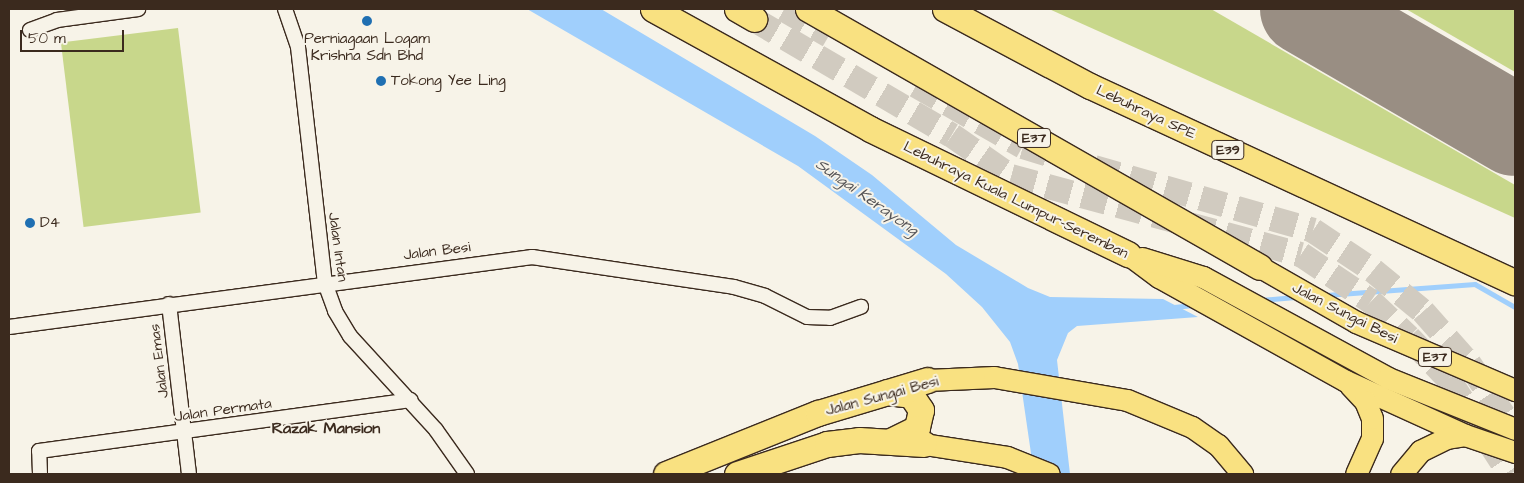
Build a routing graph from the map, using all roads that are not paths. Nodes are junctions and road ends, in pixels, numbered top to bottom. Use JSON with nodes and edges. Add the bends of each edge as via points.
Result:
{"nodes":[{"id":1,"x":138,"y":9,"type":"edge"},
{"id":2,"x":285,"y":9,"type":"edge"},
{"id":3,"x":653,"y":9,"type":"edge"},
{"id":4,"x":808,"y":9,"type":"edge"},
{"id":5,"x":945,"y":9,"type":"edge"},
{"id":6,"x":967,"y":9,"type":"edge"},
{"id":7,"x":30,"y":30,"type":"dead end"},
{"id":8,"x":1128,"y":254,"type":"junction"},
{"id":9,"x":1260,"y":267,"type":"joint"},
{"id":10,"x":1515,"y":271,"type":"edge"},
{"id":11,"x":325,"y":282,"type":"junction"},
{"id":12,"x":1515,"y":282,"type":"edge"},
{"id":13,"x":169,"y":304,"type":"junction"},
{"id":14,"x":862,"y":307,"type":"dead end"},
{"id":15,"x":9,"y":326,"type":"edge"},
{"id":16,"x":927,"y":380,"type":"joint"},
{"id":17,"x":1346,"y":381,"type":"junction"},
{"id":18,"x":1515,"y":390,"type":"edge"},
{"id":19,"x":883,"y":392,"type":"junction"},
{"id":20,"x":411,"y":400,"type":"junction"},
{"id":21,"x":1515,"y":428,"type":"edge"},
{"id":22,"x":184,"y":431,"type":"junction"},
{"id":23,"x":1465,"y":436,"type":"junction"},
{"id":24,"x":890,"y":441,"type":"junction"},
{"id":25,"x":924,"y":444,"type":"joint"},
{"id":26,"x":1515,"y":452,"type":"edge"},
{"id":27,"x":1245,"y":471,"type":"edge"},
{"id":28,"x":40,"y":474,"type":"edge"},
{"id":29,"x":189,"y":474,"type":"edge"},
{"id":30,"x":467,"y":474,"type":"edge"},
{"id":31,"x":666,"y":474,"type":"edge"},
{"id":32,"x":737,"y":474,"type":"edge"},
{"id":33,"x":1049,"y":474,"type":"edge"},
{"id":34,"x":1356,"y":474,"type":"edge"},
{"id":35,"x":1401,"y":474,"type":"edge"}],
"edges":[{"from":1,"to":7,"type":"street","via":[[57,20]]},
{"from":2,"to":11,"type":"street","name":"Jalan Intan","via":[[298,47]]},
{"from":3,"to":8,"type":"highway","name":"Lebuhraya Kuala Lumpur–Seremban","via":[[870,128]]},
{"from":4,"to":9,"type":"highway","number":"E37"},
{"from":5,"to":12,"type":"highway","name":"Lebuhraya SPE","number":"E39","via":[[1090,86]]},
{"from":6,"to":10,"type":"highway","name":"Lebuhraya SPE","number":"E39","via":[[1095,76]]},
{"from":8,"to":17,"type":"main road","name":"Lebuhraya Kuala Lumpur–Seremban","via":[[1159,277]]},
{"from":8,"to":21,"type":"main road","via":[[1203,277],[1388,378]]},
{"from":9,"to":18,"type":"main road","name":"Jalan Sungai Besi","number":"E37","via":[[1356,322]]},
{"from":11,"to":13,"type":"street","name":"Jalan Besi"},
{"from":11,"to":14,"type":"street","name":"Jalan Besi","via":[[462,264],[552,258],[734,287],[765,296],[807,317],[830,318]]},
{"from":11,"to":20,"type":"street","name":"Jalan Intan","via":[[350,336]]},
{"from":13,"to":15,"type":"street","name":"Jalan Besi"},
{"from":13,"to":22,"type":"street","name":"Jalan Emas"},
{"from":16,"to":19,"type":"highway","name":"Jalan Sungai Besi"},
{"from":16,"to":27,"type":"main road","name":"Jalan Sungai Besi","via":[[994,377],[1098,392],[1192,427]]},
{"from":17,"to":23,"type":"main road","name":"Lebuhraya Kuala Lumpur–Seremban"},
{"from":17,"to":34,"type":"main road","via":[[1365,401],[1372,418],[1372,438]]},
{"from":19,"to":24,"type":"highway","via":[[911,395],[922,410],[917,428]]},
{"from":19,"to":31,"type":"highway","name":"Jalan Sungai Besi","via":[[749,438]]},
{"from":20,"to":22,"type":"street","name":"Jalan Permata"},
{"from":20,"to":30,"type":"street","name":"Jalan Intan"},
{"from":22,"to":28,"type":"street","name":"Jalan Permata","via":[[39,451]]},
{"from":22,"to":29,"type":"street","name":"Jalan Emas"},
{"from":23,"to":26,"type":"main road","name":"Lebuhraya Kuala Lumpur–Seremban"},
{"from":23,"to":35,"type":"main road","via":[[1447,438],[1420,451]]},
{"from":24,"to":25,"type":"highway"},
{"from":24,"to":32,"type":"highway","via":[[827,444]]},
{"from":25,"to":33,"type":"main road","via":[[1007,457]]}]}
